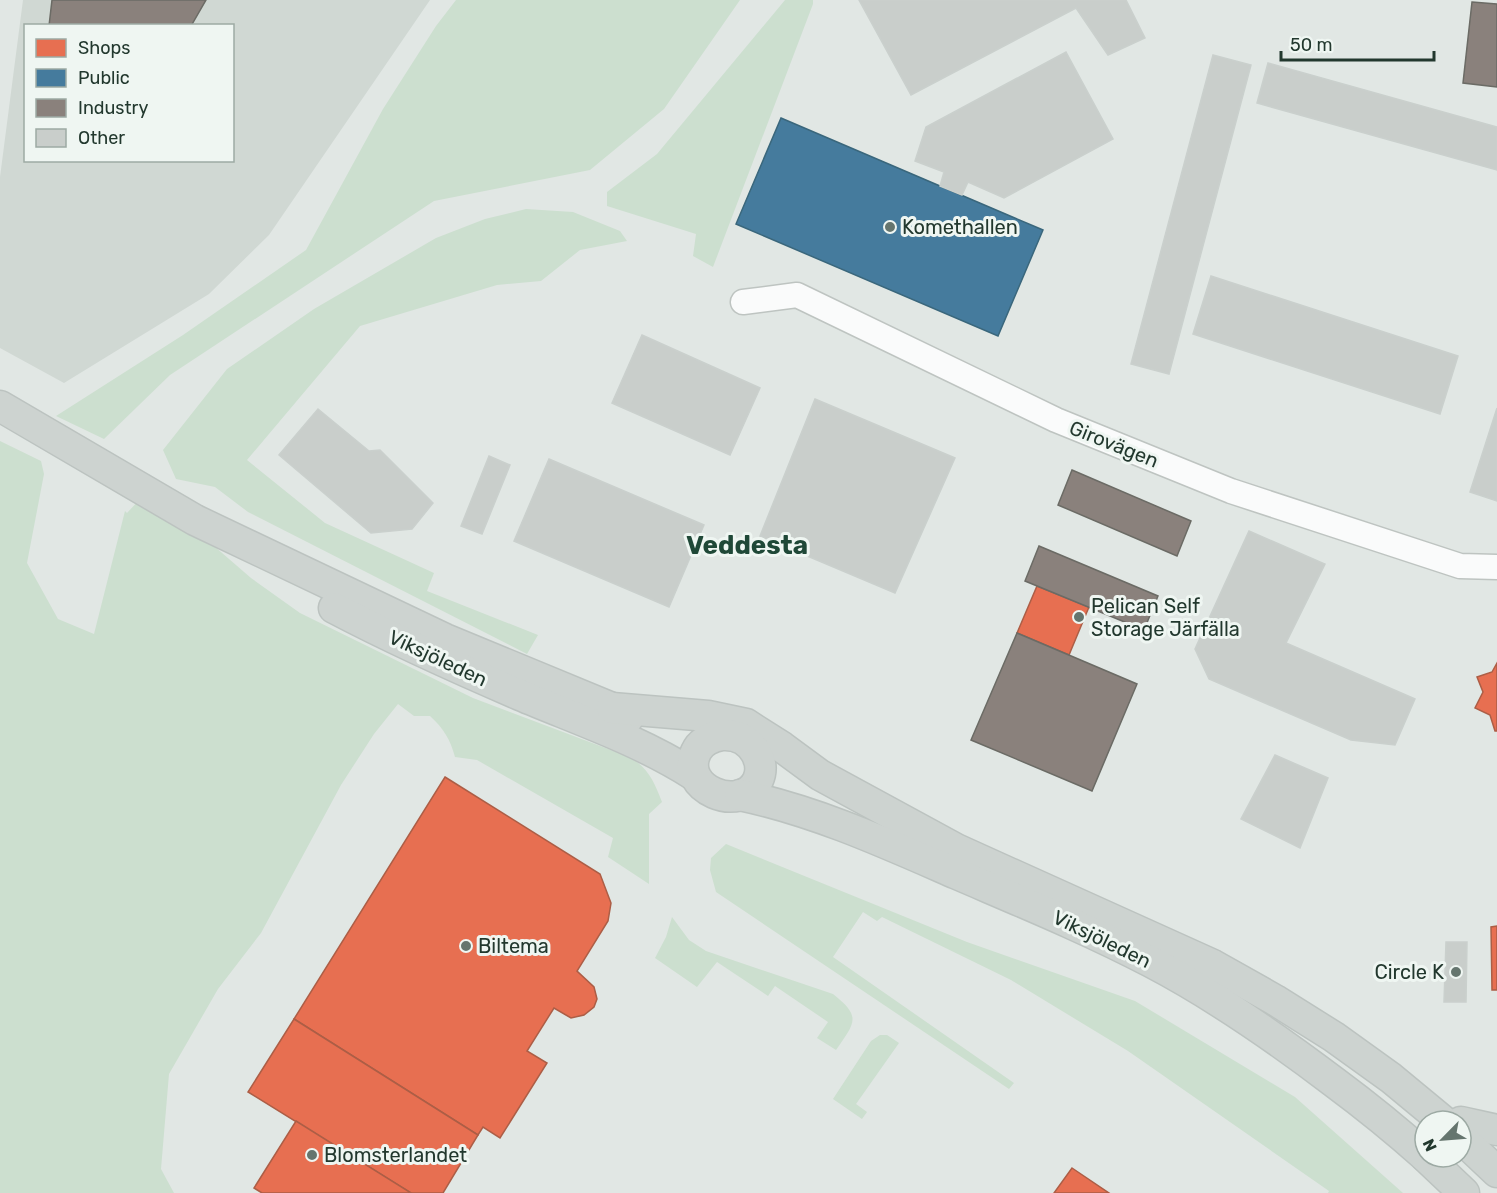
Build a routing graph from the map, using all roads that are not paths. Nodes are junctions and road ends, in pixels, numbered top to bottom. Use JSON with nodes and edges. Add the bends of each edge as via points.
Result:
{"nodes":[{"id":1,"x":744,"y":302,"type":"dead end"},
{"id":2,"x":0,"y":406,"type":"edge"},
{"id":3,"x":195,"y":520,"type":"junction"},
{"id":4,"x":1497,"y":567,"type":"edge"},
{"id":5,"x":612,"y":708,"type":"junction"},
{"id":6,"x":715,"y":736,"type":"junction"},
{"id":7,"x":756,"y":752,"type":"junction"},
{"id":8,"x":694,"y":775,"type":"junction"},
{"id":9,"x":740,"y":795,"type":"junction"},
{"id":10,"x":956,"y":849,"type":"junction"},
{"id":11,"x":1435,"y":1109,"type":"edge"},
{"id":12,"x":1473,"y":1124,"type":"edge"},
{"id":13,"x":1497,"y":1130,"type":"edge"},
{"id":14,"x":1413,"y":1147,"type":"edge"},
{"id":15,"x":1473,"y":1149,"type":"edge"},
{"id":16,"x":1438,"y":1169,"type":"edge"},
{"id":17,"x":1497,"y":1172,"type":"edge"},
{"id":18,"x":1464,"y":1193,"type":"edge"}],
"edges":[{"from":1,"to":4,"type":"street","name":"Girovägen","via":[[797,296],[1056,420],[1231,491],[1460,566]]},
{"from":2,"to":3,"type":"main road","name":"Viksjöleden"},
{"from":3,"to":5,"type":"main road","name":"Viksjöleden","via":[[445,639]]},
{"from":3,"to":8,"type":"main road","name":"Viksjöleden","via":[[235,550],[336,609],[455,667],[615,733]]},
{"from":5,"to":6,"type":"main road","name":"Viksjöleden","via":[[654,728]]},
{"from":5,"to":10,"type":"main road","name":"Viksjöleden","via":[[708,716],[746,724],[820,775]]},
{"from":6,"to":7,"type":"main road","via":[[735,736]]},
{"from":6,"to":8,"type":"main road","via":[[695,753]]},
{"from":7,"to":9,"type":"main road","via":[[760,775],[753,788]]},
{"from":7,"to":10,"type":"main road","name":"Viksjöleden","via":[[831,803]]},
{"from":8,"to":9,"type":"main road","via":[[714,793]]},
{"from":9,"to":14,"type":"main road","name":"Viksjöleden","via":[[841,824],[1064,920],[1152,963],[1301,1057]]},
{"from":10,"to":11,"type":"main road","name":"Viksjöleden","via":[[1213,965],[1335,1037]]},
{"from":12,"to":13,"type":"main road"},
{"from":15,"to":17,"type":"main road"},
{"from":16,"to":18,"type":"main road","name":"Viksjöleden"}]}
